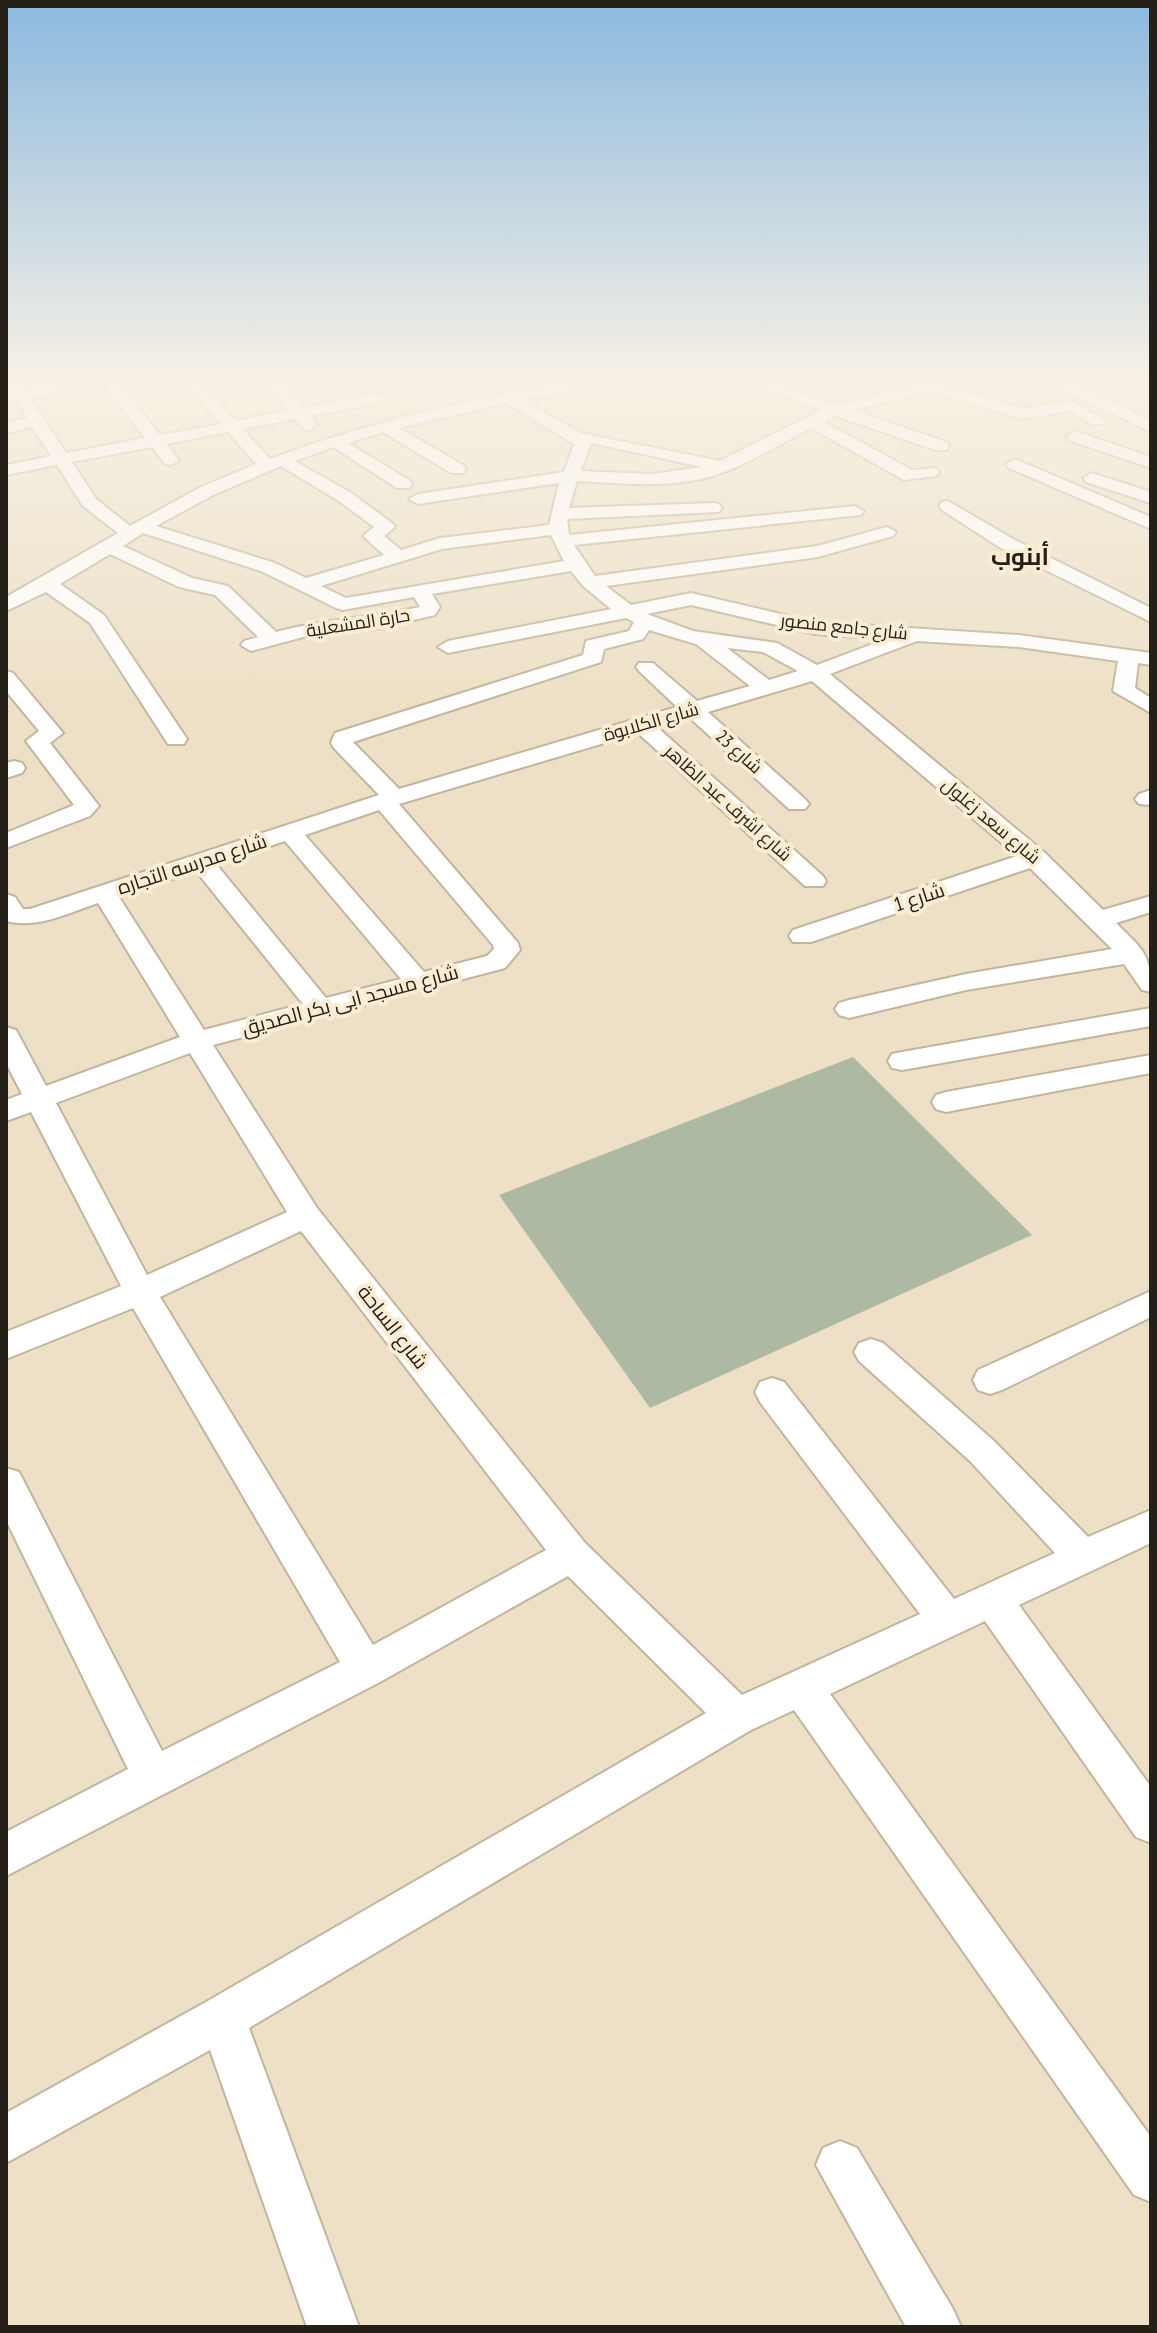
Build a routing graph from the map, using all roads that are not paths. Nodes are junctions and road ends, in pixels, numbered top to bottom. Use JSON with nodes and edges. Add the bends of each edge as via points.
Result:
{"nodes":[{"id":1,"x":79,"y":487,"type":"edge"},
{"id":2,"x":217,"y":487,"type":"edge"},
{"id":3,"x":324,"y":487,"type":"edge"},
{"id":4,"x":498,"y":487,"type":"edge"},
{"id":5,"x":568,"y":487,"type":"edge"},
{"id":6,"x":1059,"y":487,"type":"edge"},
{"id":7,"x":1119,"y":487,"type":"edge"},
{"id":8,"x":690,"y":494,"type":"dead end"},
{"id":9,"x":1151,"y":498,"type":"edge"},
{"id":10,"x":418,"y":499,"type":"dead end"},
{"id":11,"x":751,"y":506,"type":"dead end"},
{"id":12,"x":948,"y":506,"type":"dead end"},
{"id":13,"x":855,"y":511,"type":"dead end"},
{"id":14,"x":561,"y":520,"type":"junction"},
{"id":15,"x":136,"y":530,"type":"junction"},
{"id":16,"x":887,"y":532,"type":"dead end"},
{"id":17,"x":1147,"y":532,"type":"edge"},
{"id":18,"x":110,"y":547,"type":"junction"},
{"id":19,"x":397,"y":556,"type":"junction"},
{"id":20,"x":577,"y":564,"type":"junction"},
{"id":21,"x":590,"y":582,"type":"junction"},
{"id":22,"x":49,"y":585,"type":"junction"},
{"id":23,"x":303,"y":585,"type":"junction"},
{"id":24,"x":423,"y":590,"type":"junction"},
{"id":25,"x":6,"y":605,"type":"edge"},
{"id":26,"x":626,"y":611,"type":"junction"},
{"id":27,"x":1151,"y":616,"type":"edge"},
{"id":28,"x":648,"y":621,"type":"junction"},
{"id":29,"x":916,"y":634,"type":"junction"},
{"id":30,"x":272,"y":639,"type":"junction"},
{"id":31,"x":702,"y":639,"type":"junction"},
{"id":32,"x":251,"y":645,"type":"dead end"},
{"id":33,"x":448,"y":647,"type":"dead end"},
{"id":34,"x":1129,"y":656,"type":"junction"},
{"id":35,"x":1151,"y":659,"type":"edge"},
{"id":36,"x":646,"y":667,"type":"dead end"},
{"id":37,"x":815,"y":673,"type":"junction"},
{"id":38,"x":6,"y":677,"type":"edge"},
{"id":39,"x":766,"y":688,"type":"junction"},
{"id":40,"x":1151,"y":707,"type":"edge"},
{"id":41,"x":693,"y":709,"type":"junction"},
{"id":42,"x":642,"y":725,"type":"junction"},
{"id":43,"x":176,"y":739,"type":"dead end"},
{"id":44,"x":389,"y":799,"type":"junction"},
{"id":45,"x":797,"y":804,"type":"dead end"},
{"id":46,"x":290,"y":832,"type":"junction"},
{"id":47,"x":6,"y":841,"type":"edge"},
{"id":48,"x":1036,"y":858,"type":"junction"},
{"id":49,"x":201,"y":861,"type":"junction"},
{"id":50,"x":814,"y":881,"type":"dead end"},
{"id":51,"x":104,"y":893,"type":"junction"},
{"id":52,"x":6,"y":902,"type":"edge"},
{"id":53,"x":1151,"y":904,"type":"edge"},
{"id":54,"x":1098,"y":920,"type":"junction"},
{"id":55,"x":802,"y":936,"type":"dead end"},
{"id":56,"x":1133,"y":954,"type":"junction"},
{"id":57,"x":419,"y":983,"type":"junction"},
{"id":58,"x":1151,"y":984,"type":"edge"},
{"id":59,"x":320,"y":1008,"type":"junction"},
{"id":60,"x":849,"y":1009,"type":"dead end"},
{"id":61,"x":1151,"y":1017,"type":"edge"},
{"id":62,"x":6,"y":1036,"type":"edge"},
{"id":63,"x":196,"y":1041,"type":"junction"},
{"id":64,"x":902,"y":1061,"type":"dead end"},
{"id":65,"x":1151,"y":1064,"type":"edge"},
{"id":66,"x":38,"y":1099,"type":"junction"},
{"id":67,"x":946,"y":1102,"type":"dead end"},
{"id":68,"x":6,"y":1111,"type":"edge"},
{"id":69,"x":306,"y":1216,"type":"junction"},
{"id":70,"x":140,"y":1292,"type":"junction"},
{"id":71,"x":1151,"y":1303,"type":"edge"},
{"id":72,"x":6,"y":1346,"type":"edge"},
{"id":73,"x":871,"y":1352,"type":"dead end"},
{"id":74,"x":990,"y":1380,"type":"dead end"},
{"id":75,"x":772,"y":1392,"type":"dead end"},
{"id":76,"x":6,"y":1483,"type":"edge"},
{"id":77,"x":1151,"y":1526,"type":"edge"},
{"id":78,"x":572,"y":1555,"type":"junction"},
{"id":79,"x":1082,"y":1556,"type":"junction"},
{"id":80,"x":992,"y":1599,"type":"junction"},
{"id":81,"x":948,"y":1621,"type":"junction"},
{"id":82,"x":366,"y":1669,"type":"junction"},
{"id":83,"x":802,"y":1688,"type":"junction"},
{"id":84,"x":737,"y":1717,"type":"junction"},
{"id":85,"x":153,"y":1777,"type":"junction"},
{"id":86,"x":1151,"y":1822,"type":"edge"},
{"id":87,"x":6,"y":1855,"type":"edge"},
{"id":88,"x":222,"y":2018,"type":"junction"},
{"id":89,"x":6,"y":2139,"type":"edge"},
{"id":90,"x":840,"y":2165,"type":"dead end"},
{"id":91,"x":1151,"y":2178,"type":"edge"},
{"id":92,"x":333,"y":2327,"type":"edge"},
{"id":93,"x":935,"y":2327,"type":"edge"}],
"edges":[{"from":1,"to":15,"type":"street","via":[[105,517]]},
{"from":2,"to":15,"type":"street"},
{"from":3,"to":19,"type":"street","via":[[386,527],[372,536]]},
{"from":4,"to":10,"type":"street"},
{"from":5,"to":14,"type":"street"},
{"from":6,"to":17,"type":"street"},
{"from":7,"to":9,"type":"street"},
{"from":8,"to":14,"type":"street"},
{"from":11,"to":14,"type":"street"},
{"from":12,"to":27,"type":"street","via":[[1006,543]]},
{"from":13,"to":14,"type":"street"},
{"from":14,"to":19,"type":"street"},
{"from":14,"to":20,"type":"street"},
{"from":15,"to":18,"type":"street"},
{"from":15,"to":23,"type":"street","via":[[268,567]]},
{"from":16,"to":21,"type":"street","via":[[818,551]]},
{"from":18,"to":22,"type":"street"},
{"from":18,"to":30,"type":"street","via":[[186,583],[221,590]]},
{"from":19,"to":23,"type":"street"},
{"from":20,"to":21,"type":"street"},
{"from":20,"to":24,"type":"street","name":"حارة المشعلية"},
{"from":21,"to":26,"type":"street"},
{"from":22,"to":25,"type":"street"},
{"from":22,"to":43,"type":"street","via":[[97,619]]},
{"from":23,"to":24,"type":"street","via":[[347,605]]},
{"from":24,"to":30,"type":"street","name":"حارة المشعلية","via":[[428,611]]},
{"from":26,"to":28,"type":"street"},
{"from":26,"to":29,"type":"street","name":"شارع جامع منصور","via":[[691,599],[801,626]]},
{"from":26,"to":33,"type":"street","name":"شارع جامع منصور"},
{"from":28,"to":31,"type":"street"},
{"from":28,"to":44,"type":"street","via":[[632,637],[593,645],[594,658],[343,738]]},
{"from":29,"to":34,"type":"street","name":"شارع جامع منصور"},
{"from":29,"to":37,"type":"street","name":"شارع الكلابوة"},
{"from":30,"to":32,"type":"street","name":"حارة المشعلية"},
{"from":31,"to":37,"type":"street","name":"شارع سعد زغلول","via":[[764,646]]},
{"from":31,"to":39,"type":"street"},
{"from":34,"to":35,"type":"street","name":"شارع جامع منصور"},
{"from":34,"to":40,"type":"street","via":[[1124,691]]},
{"from":36,"to":41,"type":"street","name":"شارع 23"},
{"from":37,"to":39,"type":"street","name":"شارع الكلابوة"},
{"from":37,"to":48,"type":"street","name":"شارع سعد زغلول"},
{"from":38,"to":47,"type":"street","via":[[52,733],[37,741],[87,806]]},
{"from":39,"to":41,"type":"street","name":"شارع الكلابوة"},
{"from":41,"to":42,"type":"street","name":"شارع الكلابوة"},
{"from":41,"to":45,"type":"street","name":"شارع 23"},
{"from":42,"to":44,"type":"street","name":"شارع الكلابوة"},
{"from":42,"to":50,"type":"street","name":"شارع اشرف عبد الظاهر"},
{"from":44,"to":46,"type":"street","name":"شارع مدرسه التجاره"},
{"from":44,"to":57,"type":"street","name":"شارع مسجد ابى بكر الصديق","via":[[507,950],[496,962]]},
{"from":46,"to":49,"type":"street","name":"شارع مدرسه التجاره"},
{"from":46,"to":57,"type":"street"},
{"from":48,"to":54,"type":"street","name":"شارع سعد زغلول"},
{"from":48,"to":55,"type":"street","name":"شارع 1"},
{"from":49,"to":51,"type":"street","name":"شارع مدرسه التجاره"},
{"from":49,"to":59,"type":"street"},
{"from":51,"to":52,"type":"street","name":"شارع مدرسه التجاره","via":[[26,918],[15,916]]},
{"from":51,"to":63,"type":"street","name":"شارع الساحة"},
{"from":53,"to":54,"type":"street"},
{"from":54,"to":56,"type":"street","name":"شارع سعد زغلول"},
{"from":56,"to":58,"type":"street","name":"شارع سعد زغلول"},
{"from":56,"to":60,"type":"street","via":[[966,982]]},
{"from":57,"to":59,"type":"street","name":"شارع مسجد ابى بكر الصديق"},
{"from":59,"to":63,"type":"street","name":"شارع مسجد ابى بكر الصديق"},
{"from":61,"to":64,"type":"street"},
{"from":62,"to":66,"type":"street"},
{"from":63,"to":66,"type":"street","name":"شارع مسجد ابى بكر الصديق"},
{"from":63,"to":69,"type":"street","name":"شارع الساحة"},
{"from":65,"to":67,"type":"street"},
{"from":66,"to":68,"type":"street","name":"شارع مسجد ابى بكر الصديق"},
{"from":66,"to":70,"type":"street"},
{"from":69,"to":70,"type":"street"},
{"from":69,"to":78,"type":"street","name":"شارع الساحة"},
{"from":70,"to":72,"type":"street"},
{"from":70,"to":82,"type":"street"},
{"from":71,"to":74,"type":"street"},
{"from":73,"to":79,"type":"street","via":[[982,1451]]},
{"from":75,"to":81,"type":"street"},
{"from":76,"to":85,"type":"street"},
{"from":77,"to":79,"type":"street"},
{"from":78,"to":82,"type":"street"},
{"from":78,"to":84,"type":"street","name":"شارع الساحة"},
{"from":79,"to":80,"type":"street"},
{"from":80,"to":81,"type":"street"},
{"from":80,"to":86,"type":"street"},
{"from":81,"to":83,"type":"street"},
{"from":82,"to":85,"type":"street"},
{"from":83,"to":84,"type":"street"},
{"from":83,"to":91,"type":"street"},
{"from":84,"to":88,"type":"street"},
{"from":85,"to":87,"type":"street"},
{"from":88,"to":89,"type":"street"},
{"from":88,"to":92,"type":"street"},
{"from":90,"to":93,"type":"street"}]}
